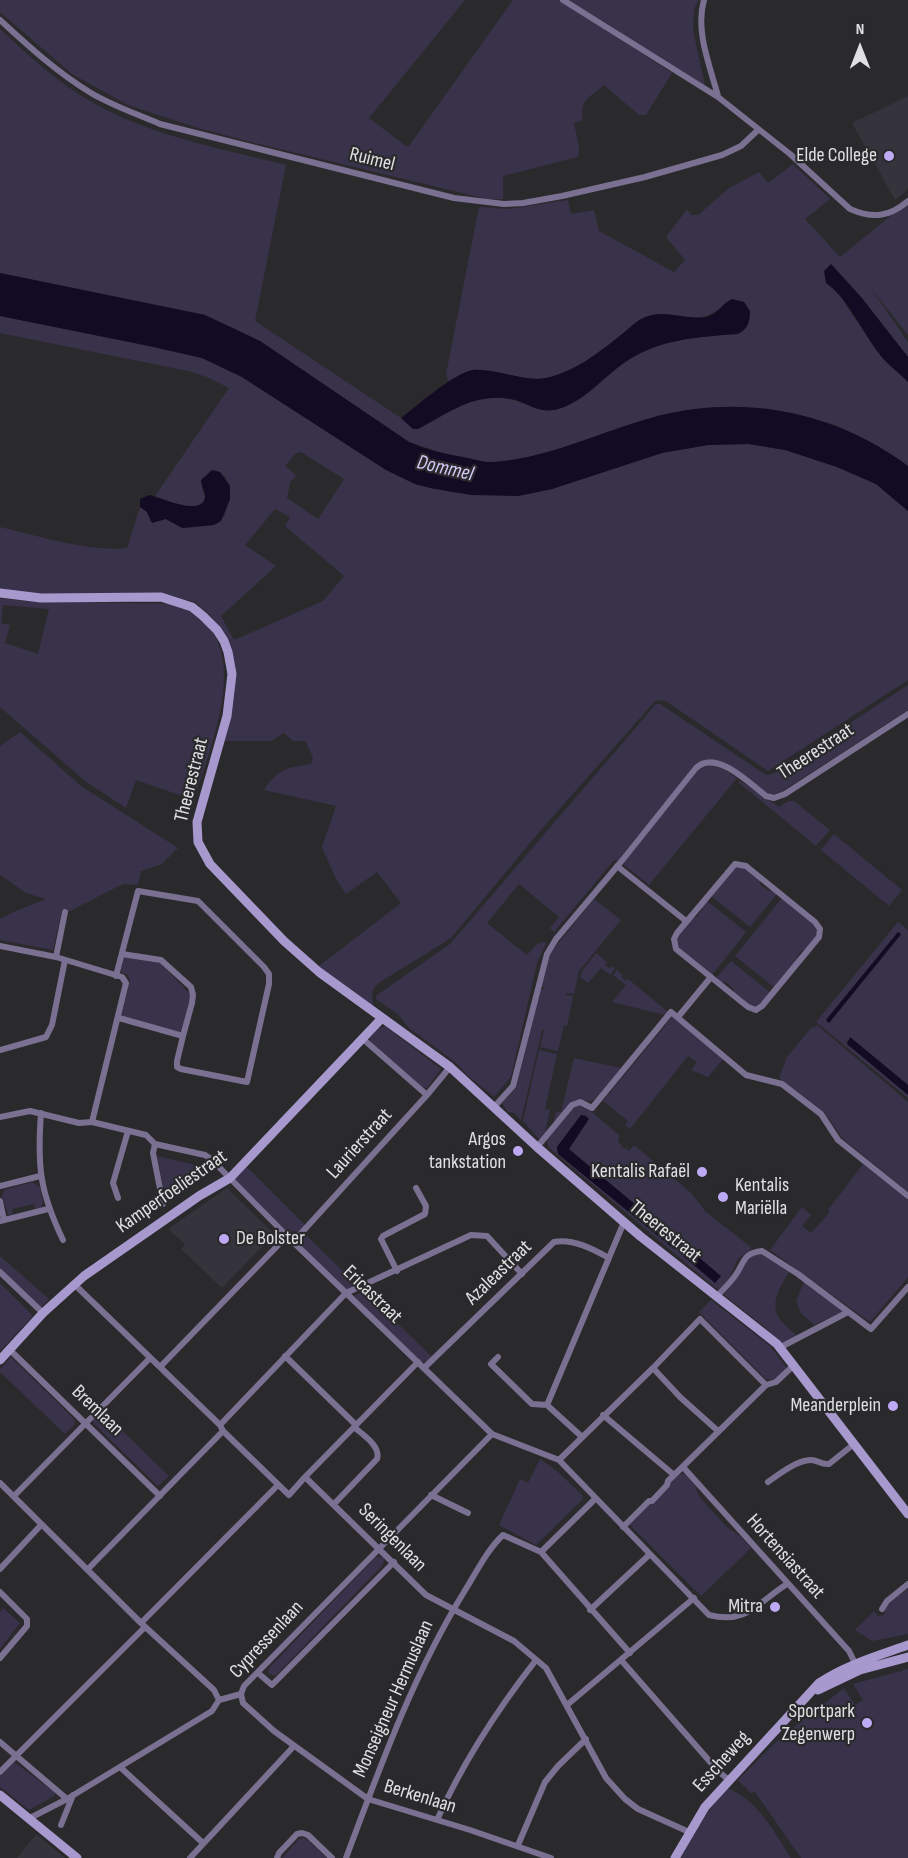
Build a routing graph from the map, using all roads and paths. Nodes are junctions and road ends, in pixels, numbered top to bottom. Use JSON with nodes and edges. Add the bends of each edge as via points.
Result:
{"nodes":[{"id":1,"x":563,"y":0,"type":"edge"},
{"id":2,"x":704,"y":0,"type":"edge"},
{"id":3,"x":0,"y":20,"type":"edge"},
{"id":4,"x":718,"y":97,"type":"junction"},
{"id":5,"x":758,"y":130,"type":"junction"},
{"id":6,"x":908,"y":201,"type":"edge"},
{"id":7,"x":0,"y":592,"type":"edge"},
{"id":8,"x":908,"y":714,"type":"edge"},
{"id":9,"x":617,"y":866,"type":"junction"},
{"id":10,"x":65,"y":912,"type":"dead end"},
{"id":11,"x":686,"y":921,"type":"junction"},
{"id":12,"x":0,"y":946,"type":"edge"},
{"id":13,"x":122,"y":954,"type":"junction"},
{"id":14,"x":56,"y":957,"type":"junction"},
{"id":15,"x":65,"y":960,"type":"junction"},
{"id":16,"x":116,"y":976,"type":"junction"},
{"id":17,"x":711,"y":977,"type":"junction"},
{"id":18,"x":119,"y":1017,"type":"junction"},
{"id":19,"x":678,"y":1017,"type":"junction"},
{"id":20,"x":382,"y":1018,"type":"junction"},
{"id":21,"x":183,"y":1036,"type":"junction"},
{"id":22,"x":363,"y":1039,"type":"junction"},
{"id":23,"x":0,"y":1050,"type":"edge"},
{"id":24,"x":450,"y":1067,"type":"junction"},
{"id":25,"x":427,"y":1095,"type":"junction"},
{"id":26,"x":494,"y":1107,"type":"junction"},
{"id":27,"x":41,"y":1113,"type":"junction"},
{"id":28,"x":0,"y":1117,"type":"edge"},
{"id":29,"x":92,"y":1122,"type":"junction"},
{"id":30,"x":128,"y":1131,"type":"junction"},
{"id":31,"x":155,"y":1144,"type":"junction"},
{"id":32,"x":537,"y":1147,"type":"junction"},
{"id":33,"x":40,"y":1176,"type":"junction"},
{"id":34,"x":230,"y":1178,"type":"junction"},
{"id":35,"x":0,"y":1186,"type":"edge"},
{"id":36,"x":416,"y":1188,"type":"dead end"},
{"id":37,"x":908,"y":1196,"type":"edge"},
{"id":38,"x":118,"y":1198,"type":"dead end"},
{"id":39,"x":0,"y":1201,"type":"edge"},
{"id":40,"x":164,"y":1204,"type":"dead end"},
{"id":41,"x":48,"y":1209,"type":"junction"},
{"id":42,"x":2,"y":1220,"type":"edge"},
{"id":43,"x":624,"y":1222,"type":"junction"},
{"id":44,"x":287,"y":1236,"type":"junction"},
{"id":45,"x":63,"y":1240,"type":"dead end"},
{"id":46,"x":294,"y":1241,"type":"junction"},
{"id":47,"x":609,"y":1258,"type":"junction"},
{"id":48,"x":397,"y":1271,"type":"junction"},
{"id":49,"x":0,"y":1272,"type":"edge"},
{"id":50,"x":522,"y":1274,"type":"junction"},
{"id":51,"x":74,"y":1284,"type":"junction"},
{"id":52,"x":908,"y":1287,"type":"edge"},
{"id":53,"x":346,"y":1293,"type":"junction"},
{"id":54,"x":717,"y":1296,"type":"junction"},
{"id":55,"x":848,"y":1312,"type":"junction"},
{"id":56,"x":43,"y":1313,"type":"junction"},
{"id":57,"x":779,"y":1348,"type":"junction"},
{"id":58,"x":10,"y":1350,"type":"junction"},
{"id":59,"x":285,"y":1356,"type":"junction"},
{"id":60,"x":498,"y":1357,"type":"dead end"},
{"id":61,"x":150,"y":1358,"type":"junction"},
{"id":62,"x":0,"y":1360,"type":"edge"},
{"id":63,"x":418,"y":1362,"type":"junction"},
{"id":64,"x":793,"y":1366,"type":"junction"},
{"id":65,"x":160,"y":1367,"type":"junction"},
{"id":66,"x":424,"y":1368,"type":"junction"},
{"id":67,"x":653,"y":1368,"type":"junction"},
{"id":68,"x":766,"y":1385,"type":"junction"},
{"id":69,"x":547,"y":1405,"type":"junction"},
{"id":70,"x":603,"y":1415,"type":"junction"},
{"id":71,"x":86,"y":1422,"type":"junction"},
{"id":72,"x":355,"y":1426,"type":"junction"},
{"id":73,"x":221,"y":1428,"type":"junction"},
{"id":74,"x":718,"y":1431,"type":"junction"},
{"id":75,"x":492,"y":1434,"type":"junction"},
{"id":76,"x":581,"y":1436,"type":"junction"},
{"id":77,"x":854,"y":1444,"type":"junction"},
{"id":78,"x":558,"y":1460,"type":"junction"},
{"id":79,"x":683,"y":1467,"type":"junction"},
{"id":80,"x":674,"y":1474,"type":"junction"},
{"id":81,"x":305,"y":1477,"type":"junction"},
{"id":82,"x":768,"y":1482,"type":"dead end"},
{"id":83,"x":0,"y":1483,"type":"edge"},
{"id":84,"x":278,"y":1485,"type":"junction"},
{"id":85,"x":431,"y":1495,"type":"junction"},
{"id":86,"x":14,"y":1496,"type":"junction"},
{"id":87,"x":160,"y":1496,"type":"junction"},
{"id":88,"x":595,"y":1499,"type":"junction"},
{"id":89,"x":334,"y":1504,"type":"junction"},
{"id":90,"x":468,"y":1513,"type":"dead end"},
{"id":91,"x":908,"y":1514,"type":"edge"},
{"id":92,"x":41,"y":1525,"type":"junction"},
{"id":93,"x":623,"y":1527,"type":"junction"},
{"id":94,"x":378,"y":1548,"type":"junction"},
{"id":95,"x":541,"y":1552,"type":"junction"},
{"id":96,"x":649,"y":1555,"type":"junction"},
{"id":97,"x":394,"y":1562,"type":"junction"},
{"id":98,"x":0,"y":1569,"type":"edge"},
{"id":99,"x":88,"y":1569,"type":"junction"},
{"id":100,"x":787,"y":1584,"type":"junction"},
{"id":101,"x":908,"y":1584,"type":"edge"},
{"id":102,"x":0,"y":1592,"type":"edge"},
{"id":103,"x":694,"y":1598,"type":"junction"},
{"id":104,"x":882,"y":1609,"type":"dead end"},
{"id":105,"x":453,"y":1610,"type":"junction"},
{"id":106,"x":590,"y":1610,"type":"junction"},
{"id":107,"x":143,"y":1625,"type":"junction"},
{"id":108,"x":908,"y":1645,"type":"edge"},
{"id":109,"x":630,"y":1653,"type":"junction"},
{"id":110,"x":908,"y":1657,"type":"edge"},
{"id":111,"x":0,"y":1658,"type":"edge"},
{"id":112,"x":536,"y":1660,"type":"junction"},
{"id":113,"x":621,"y":1660,"type":"junction"},
{"id":114,"x":858,"y":1667,"type":"junction"},
{"id":115,"x":258,"y":1673,"type":"junction"},
{"id":116,"x":241,"y":1694,"type":"junction"},
{"id":117,"x":219,"y":1700,"type":"junction"},
{"id":118,"x":567,"y":1706,"type":"junction"},
{"id":119,"x":586,"y":1739,"type":"junction"},
{"id":120,"x":0,"y":1742,"type":"edge"},
{"id":121,"x":294,"y":1746,"type":"junction"},
{"id":122,"x":16,"y":1755,"type":"junction"},
{"id":123,"x":120,"y":1767,"type":"junction"},
{"id":124,"x":0,"y":1772,"type":"edge"},
{"id":125,"x":729,"y":1780,"type":"junction"},
{"id":126,"x":0,"y":1795,"type":"edge"},
{"id":127,"x":70,"y":1797,"type":"junction"},
{"id":128,"x":368,"y":1798,"type":"junction"},
{"id":129,"x":28,"y":1819,"type":"junction"},
{"id":130,"x":437,"y":1820,"type":"junction"},
{"id":131,"x":61,"y":1825,"type":"dead end"},
{"id":132,"x":689,"y":1832,"type":"junction"},
{"id":133,"x":203,"y":1843,"type":"junction"},
{"id":134,"x":518,"y":1845,"type":"junction"},
{"id":135,"x":539,"y":1856,"type":"edge"},
{"id":136,"x":77,"y":1858,"type":"edge"},
{"id":137,"x":190,"y":1858,"type":"edge"},
{"id":138,"x":277,"y":1858,"type":"edge"},
{"id":139,"x":332,"y":1858,"type":"edge"},
{"id":140,"x":346,"y":1858,"type":"edge"},
{"id":141,"x":551,"y":1858,"type":"edge"},
{"id":142,"x":675,"y":1858,"type":"edge"}],
"edges":[{"from":1,"to":4,"type":"street"},
{"from":2,"to":4,"type":"street","via":[[702,33]]},
{"from":3,"to":5,"type":"street","name":"Ruimel","via":[[42,58],[91,93],[160,124],[480,202],[524,203],[645,177],[722,155],[741,146]]},
{"from":4,"to":5,"type":"street"},
{"from":5,"to":6,"type":"street","via":[[850,209],[876,216],[889,214]]},
{"from":7,"to":20,"type":"main road","name":"Theerestraat","via":[[40,598],[161,597],[192,607],[217,630],[228,652],[231,684],[227,716],[196,822],[199,847],[210,864],[319,972]]},
{"from":8,"to":9,"type":"street","name":"Theerestraat","via":[[774,798],[720,763],[703,763]]},
{"from":9,"to":11,"type":"street"},
{"from":9,"to":26,"type":"street","name":"Theerestraat","via":[[547,954],[513,1086]]},
{"from":10,"to":14,"type":"street"},
{"from":11,"to":17,"type":"street","via":[[677,933],[676,949]]},
{"from":11,"to":17,"type":"street","via":[[730,868],[741,864],[820,929],[819,937],[759,1009],[748,1007]]},
{"from":12,"to":14,"type":"street"},
{"from":13,"to":16,"type":"street"},
{"from":13,"to":21,"type":"street","via":[[161,960],[191,987],[192,1003]]},
{"from":13,"to":21,"type":"street","via":[[138,891],[198,901],[264,967],[269,984],[247,1082],[177,1067]]},
{"from":14,"to":15,"type":"street"},
{"from":15,"to":16,"type":"street"},
{"from":15,"to":23,"type":"street","via":[[46,1037]]},
{"from":16,"to":18,"type":"street","via":[[126,983]]},
{"from":17,"to":19,"type":"street"},
{"from":18,"to":21,"type":"street"},
{"from":18,"to":29,"type":"street"},
{"from":19,"to":32,"type":"street","via":[[671,1012],[592,1108],[580,1102],[572,1105]]},
{"from":19,"to":37,"type":"street","via":[[749,1077],[782,1084],[821,1114],[838,1140]]},
{"from":20,"to":22,"type":"main road","name":"Kamperfoeliestraat"},
{"from":20,"to":24,"type":"main road","name":"Theerestraat"},
{"from":22,"to":25,"type":"street"},
{"from":22,"to":34,"type":"main road","name":"Kamperfoeliestraat"},
{"from":24,"to":25,"type":"street","name":"Laurierstraat"},
{"from":24,"to":26,"type":"main road","name":"Theerestraat"},
{"from":25,"to":46,"type":"street","name":"Laurierstraat"},
{"from":26,"to":32,"type":"main road","name":"Theerestraat"},
{"from":27,"to":28,"type":"street","name":"Ericastraat","via":[[24,1111]]},
{"from":27,"to":29,"type":"street","name":"Ericastraat","via":[[79,1123]]},
{"from":27,"to":33,"type":"street"},
{"from":29,"to":30,"type":"street","name":"Ericastraat"},
{"from":30,"to":31,"type":"street","name":"Ericastraat","via":[[146,1135]]},
{"from":30,"to":38,"type":"street","via":[[113,1183]]},
{"from":31,"to":34,"type":"street","name":"Ericastraat","via":[[205,1155]]},
{"from":31,"to":40,"type":"street","via":[[153,1153]]},
{"from":32,"to":43,"type":"main road","name":"Theerestraat"},
{"from":33,"to":35,"type":"street"},
{"from":33,"to":41,"type":"street"},
{"from":34,"to":44,"type":"street","name":"Ericastraat"},
{"from":34,"to":51,"type":"main road","name":"Kamperfoeliestraat"},
{"from":36,"to":48,"type":"street","via":[[426,1206],[425,1214],[381,1239]]},
{"from":39,"to":42,"type":"street"},
{"from":41,"to":42,"type":"street"},
{"from":41,"to":45,"type":"street"},
{"from":43,"to":47,"type":"street"},
{"from":43,"to":54,"type":"main road","name":"Theerestraat"},
{"from":44,"to":46,"type":"street","name":"Ericastraat"},
{"from":44,"to":65,"type":"street"},
{"from":46,"to":53,"type":"street","name":"Ericastraat"},
{"from":47,"to":50,"type":"street","name":"Azaleastraat","via":[[563,1240],[554,1242]]},
{"from":47,"to":69,"type":"street"},
{"from":48,"to":50,"type":"street","via":[[471,1235],[487,1236]]},
{"from":48,"to":53,"type":"street"},
{"from":49,"to":56,"type":"street"},
{"from":50,"to":66,"type":"street","name":"Azaleastraat"},
{"from":51,"to":56,"type":"main road","name":"Kamperfoeliestraat"},
{"from":51,"to":61,"type":"street"},
{"from":52,"to":55,"type":"street","via":[[871,1329]]},
{"from":53,"to":59,"type":"street"},
{"from":53,"to":63,"type":"street","name":"Ericastraat"},
{"from":54,"to":55,"type":"street","via":[[744,1258],[762,1251]]},
{"from":54,"to":57,"type":"main road","name":"Theerestraat"},
{"from":55,"to":57,"type":"street"},
{"from":56,"to":58,"type":"main road","name":"Kamperfoeliestraat"},
{"from":57,"to":64,"type":"main road","name":"Theerestraat"},
{"from":58,"to":62,"type":"main road","name":"Kamperfoeliestraat"},
{"from":58,"to":71,"type":"street","name":"Bremlaan"},
{"from":59,"to":72,"type":"street"},
{"from":59,"to":73,"type":"street"},
{"from":60,"to":69,"type":"street","via":[[491,1365],[497,1371],[532,1404]]},
{"from":61,"to":65,"type":"street"},
{"from":61,"to":71,"type":"street"},
{"from":63,"to":66,"type":"street","name":"Ericastraat"},
{"from":63,"to":72,"type":"street"},
{"from":64,"to":68,"type":"street","via":[[776,1382]]},
{"from":64,"to":77,"type":"main road","name":"Theerestraat"},
{"from":65,"to":73,"type":"street"},
{"from":66,"to":75,"type":"street","name":"Ericastraat"},
{"from":67,"to":68,"type":"street","via":[[700,1319]]},
{"from":67,"to":70,"type":"street"},
{"from":67,"to":74,"type":"street"},
{"from":68,"to":74,"type":"street"},
{"from":69,"to":76,"type":"street"},
{"from":70,"to":76,"type":"street"},
{"from":70,"to":80,"type":"street"},
{"from":71,"to":86,"type":"street"},
{"from":71,"to":87,"type":"street","name":"Bremlaan"},
{"from":72,"to":81,"type":"street"},
{"from":72,"to":89,"type":"street","via":[[379,1453]]},
{"from":73,"to":84,"type":"street"},
{"from":73,"to":87,"type":"street"},
{"from":74,"to":79,"type":"street"},
{"from":75,"to":78,"type":"street"},
{"from":75,"to":85,"type":"street","name":"Cypressenlaan"},
{"from":76,"to":78,"type":"street"},
{"from":77,"to":82,"type":"street","via":[[829,1464],[809,1460],[784,1470]]},
{"from":77,"to":91,"type":"main road","name":"Theerestraat"},
{"from":78,"to":88,"type":"street"},
{"from":79,"to":80,"type":"street"},
{"from":79,"to":100,"type":"street","name":"Hortensiastraat"},
{"from":80,"to":93,"type":"street"},
{"from":81,"to":84,"type":"street","via":[[289,1495]]},
{"from":81,"to":89,"type":"street","name":"Seringenlaan"},
{"from":83,"to":86,"type":"street"},
{"from":84,"to":107,"type":"street"},
{"from":85,"to":90,"type":"street"},
{"from":85,"to":94,"type":"street","name":"Cypressenlaan"},
{"from":86,"to":92,"type":"street"},
{"from":87,"to":99,"type":"street"},
{"from":88,"to":93,"type":"street"},
{"from":88,"to":95,"type":"street"},
{"from":89,"to":94,"type":"street","name":"Seringenlaan"},
{"from":92,"to":98,"type":"street"},
{"from":92,"to":99,"type":"street"},
{"from":93,"to":96,"type":"street"},
{"from":94,"to":97,"type":"street","name":"Seringenlaan"},
{"from":94,"to":115,"type":"street","name":"Cypressenlaan"},
{"from":95,"to":105,"type":"street","name":"Monseigneur Hermuslaan","via":[[503,1535]]},
{"from":95,"to":106,"type":"street"},
{"from":96,"to":103,"type":"street"},
{"from":96,"to":106,"type":"street"},
{"from":97,"to":105,"type":"street","name":"Seringenlaan","via":[[426,1595]]},
{"from":97,"to":115,"type":"street","via":[[272,1685]]},
{"from":99,"to":107,"type":"street"},
{"from":100,"to":103,"type":"street","via":[[742,1616],[723,1619],[709,1615]]},
{"from":100,"to":114,"type":"street","name":"Hortensiastraat","via":[[849,1651]]},
{"from":101,"to":104,"type":"street"},
{"from":102,"to":111,"type":"street","via":[[23,1613],[27,1626]]},
{"from":103,"to":109,"type":"street"},
{"from":105,"to":112,"type":"street","name":"Seringenlaan","via":[[514,1641]]},
{"from":105,"to":128,"type":"street","name":"Monseigneur Hermuslaan","via":[[423,1664]]},
{"from":106,"to":109,"type":"street"},
{"from":107,"to":117,"type":"street","via":[[214,1690]]},
{"from":107,"to":122,"type":"street"},
{"from":108,"to":114,"type":"main road","name":"Esscheweg"},
{"from":109,"to":113,"type":"street"},
{"from":110,"to":114,"type":"main road","name":"Esscheweg"},
{"from":112,"to":118,"type":"street","name":"Seringenlaan","via":[[546,1668]]},
{"from":112,"to":130,"type":"street","via":[[467,1758]]},
{"from":113,"to":118,"type":"street"},
{"from":113,"to":125,"type":"street"},
{"from":114,"to":125,"type":"main road","name":"Esscheweg","via":[[834,1673],[819,1683]]},
{"from":115,"to":116,"type":"street","name":"Cypressenlaan"},
{"from":116,"to":117,"type":"street","name":"Cypressenlaan"},
{"from":116,"to":121,"type":"street","name":"Berkenlaan","via":[[243,1703]]},
{"from":117,"to":123,"type":"street","name":"Cypressenlaan","via":[[212,1712]]},
{"from":118,"to":119,"type":"street","name":"Seringenlaan"},
{"from":119,"to":132,"type":"street","name":"Seringenlaan","via":[[606,1778],[625,1799]]},
{"from":119,"to":134,"type":"street","via":[[545,1782]]},
{"from":120,"to":122,"type":"street"},
{"from":121,"to":128,"type":"street","name":"Berkenlaan"},
{"from":121,"to":133,"type":"street"},
{"from":122,"to":124,"type":"street"},
{"from":122,"to":127,"type":"street"},
{"from":123,"to":127,"type":"street","name":"Cypressenlaan"},
{"from":123,"to":133,"type":"street"},
{"from":125,"to":132,"type":"main road","name":"Esscheweg"},
{"from":126,"to":129,"type":"main road"},
{"from":127,"to":129,"type":"street","name":"Cypressenlaan"},
{"from":127,"to":131,"type":"street"},
{"from":128,"to":130,"type":"street","name":"Berkenlaan"},
{"from":128,"to":140,"type":"street","name":"Monseigneur Hermuslaan"},
{"from":129,"to":136,"type":"main road"},
{"from":130,"to":134,"type":"street","name":"Berkenlaan"},
{"from":132,"to":142,"type":"main road","name":"Esscheweg"},
{"from":133,"to":137,"type":"street"},
{"from":134,"to":135,"type":"street","name":"Berkenlaan"},
{"from":135,"to":141,"type":"street","name":"Berkenlaan"},
{"from":138,"to":139,"type":"street","via":[[302,1833]]}]}
